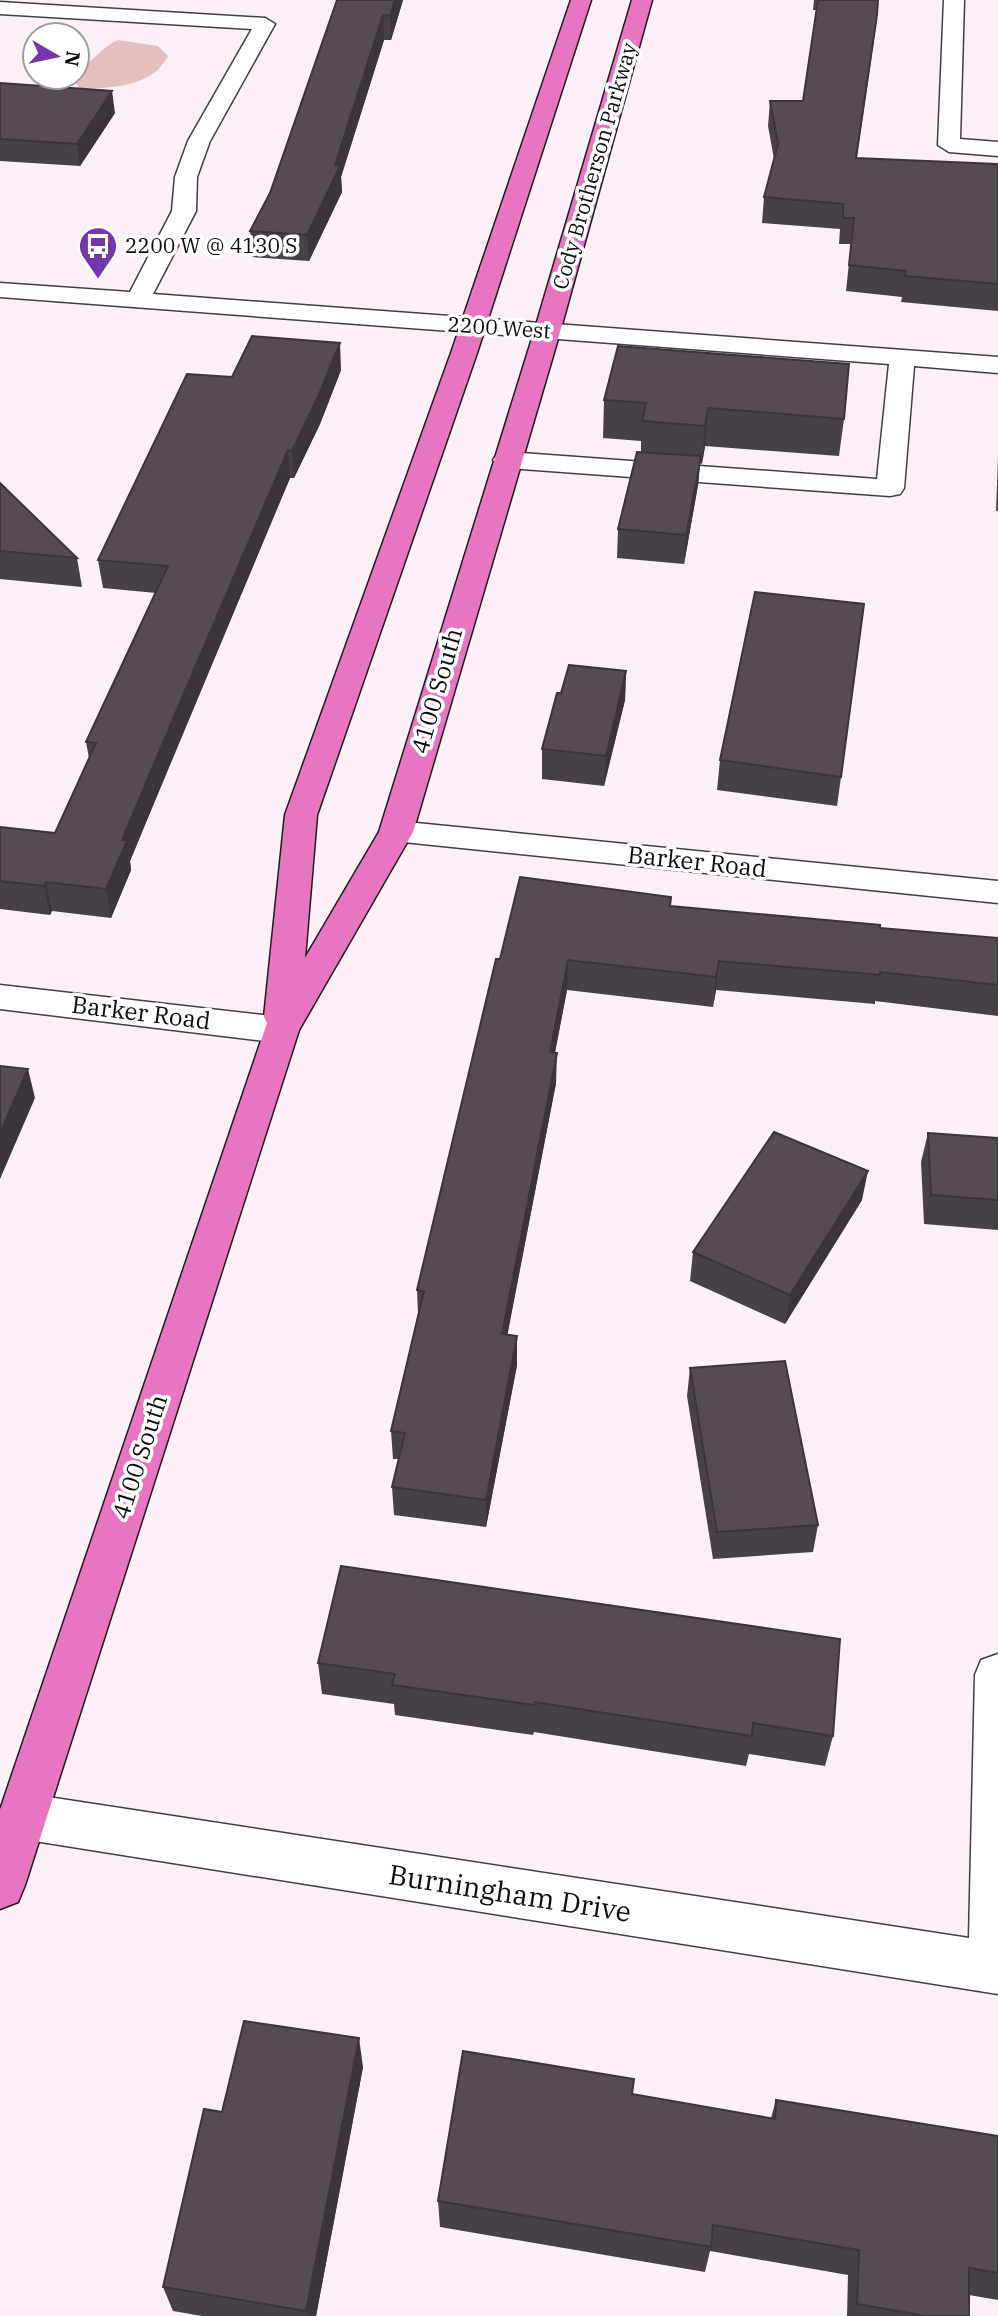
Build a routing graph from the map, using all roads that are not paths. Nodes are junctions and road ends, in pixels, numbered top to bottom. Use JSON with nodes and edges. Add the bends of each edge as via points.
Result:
{"nodes":[{"id":1,"x":581,"y":0,"type":"edge"},
{"id":2,"x":642,"y":0,"type":"edge"},
{"id":3,"x":954,"y":0,"type":"edge"},
{"id":4,"x":0,"y":8,"type":"edge"},
{"id":5,"x":998,"y":149,"type":"edge"},
{"id":6,"x":0,"y":290,"type":"edge"},
{"id":7,"x":138,"y":300,"type":"junction"},
{"id":8,"x":473,"y":327,"type":"junction"},
{"id":9,"x":547,"y":332,"type":"junction"},
{"id":10,"x":902,"y":358,"type":"junction"},
{"id":11,"x":998,"y":365,"type":"edge"},
{"id":12,"x":507,"y":460,"type":"junction"},
{"id":13,"x":396,"y":832,"type":"junction"},
{"id":14,"x":998,"y":892,"type":"edge"},
{"id":15,"x":0,"y":997,"type":"edge"},
{"id":16,"x":281,"y":1030,"type":"junction"},
{"id":17,"x":998,"y":1675,"type":"edge"},
{"id":18,"x":22,"y":1816,"type":"junction"},
{"id":19,"x":0,"y":1885,"type":"edge"},
{"id":20,"x":996,"y":1968,"type":"edge"}],
"edges":[{"from":1,"to":8,"type":"main road"},
{"from":2,"to":9,"type":"main road","name":"Cody Brotherson Parkway"},
{"from":3,"to":5,"type":"street","via":[[949,145]]},
{"from":4,"to":7,"type":"street","via":[[265,24],[199,141],[186,177],[184,211]]},
{"from":6,"to":7,"type":"street","name":"2200 West"},
{"from":7,"to":8,"type":"street","name":"2200 West"},
{"from":8,"to":9,"type":"street","name":"2200 West"},
{"from":8,"to":16,"type":"main road","name":"4100 South","via":[[301,815]]},
{"from":9,"to":10,"type":"street","name":"2200 West"},
{"from":9,"to":12,"type":"main road","name":"4100 South"},
{"from":10,"to":11,"type":"street","name":"2200 West"},
{"from":10,"to":12,"type":"street","via":[[890,488]]},
{"from":12,"to":13,"type":"main road","name":"4100 South"},
{"from":13,"to":14,"type":"street","name":"Barker Road"},
{"from":13,"to":16,"type":"main road","name":"4100 South"},
{"from":15,"to":16,"type":"street","name":"Barker Road"},
{"from":16,"to":18,"type":"main road","name":"4100 South"},
{"from":17,"to":20,"type":"street"},
{"from":18,"to":19,"type":"main road","name":"4100 South"},
{"from":18,"to":20,"type":"street","name":"Burningham Drive"}]}
